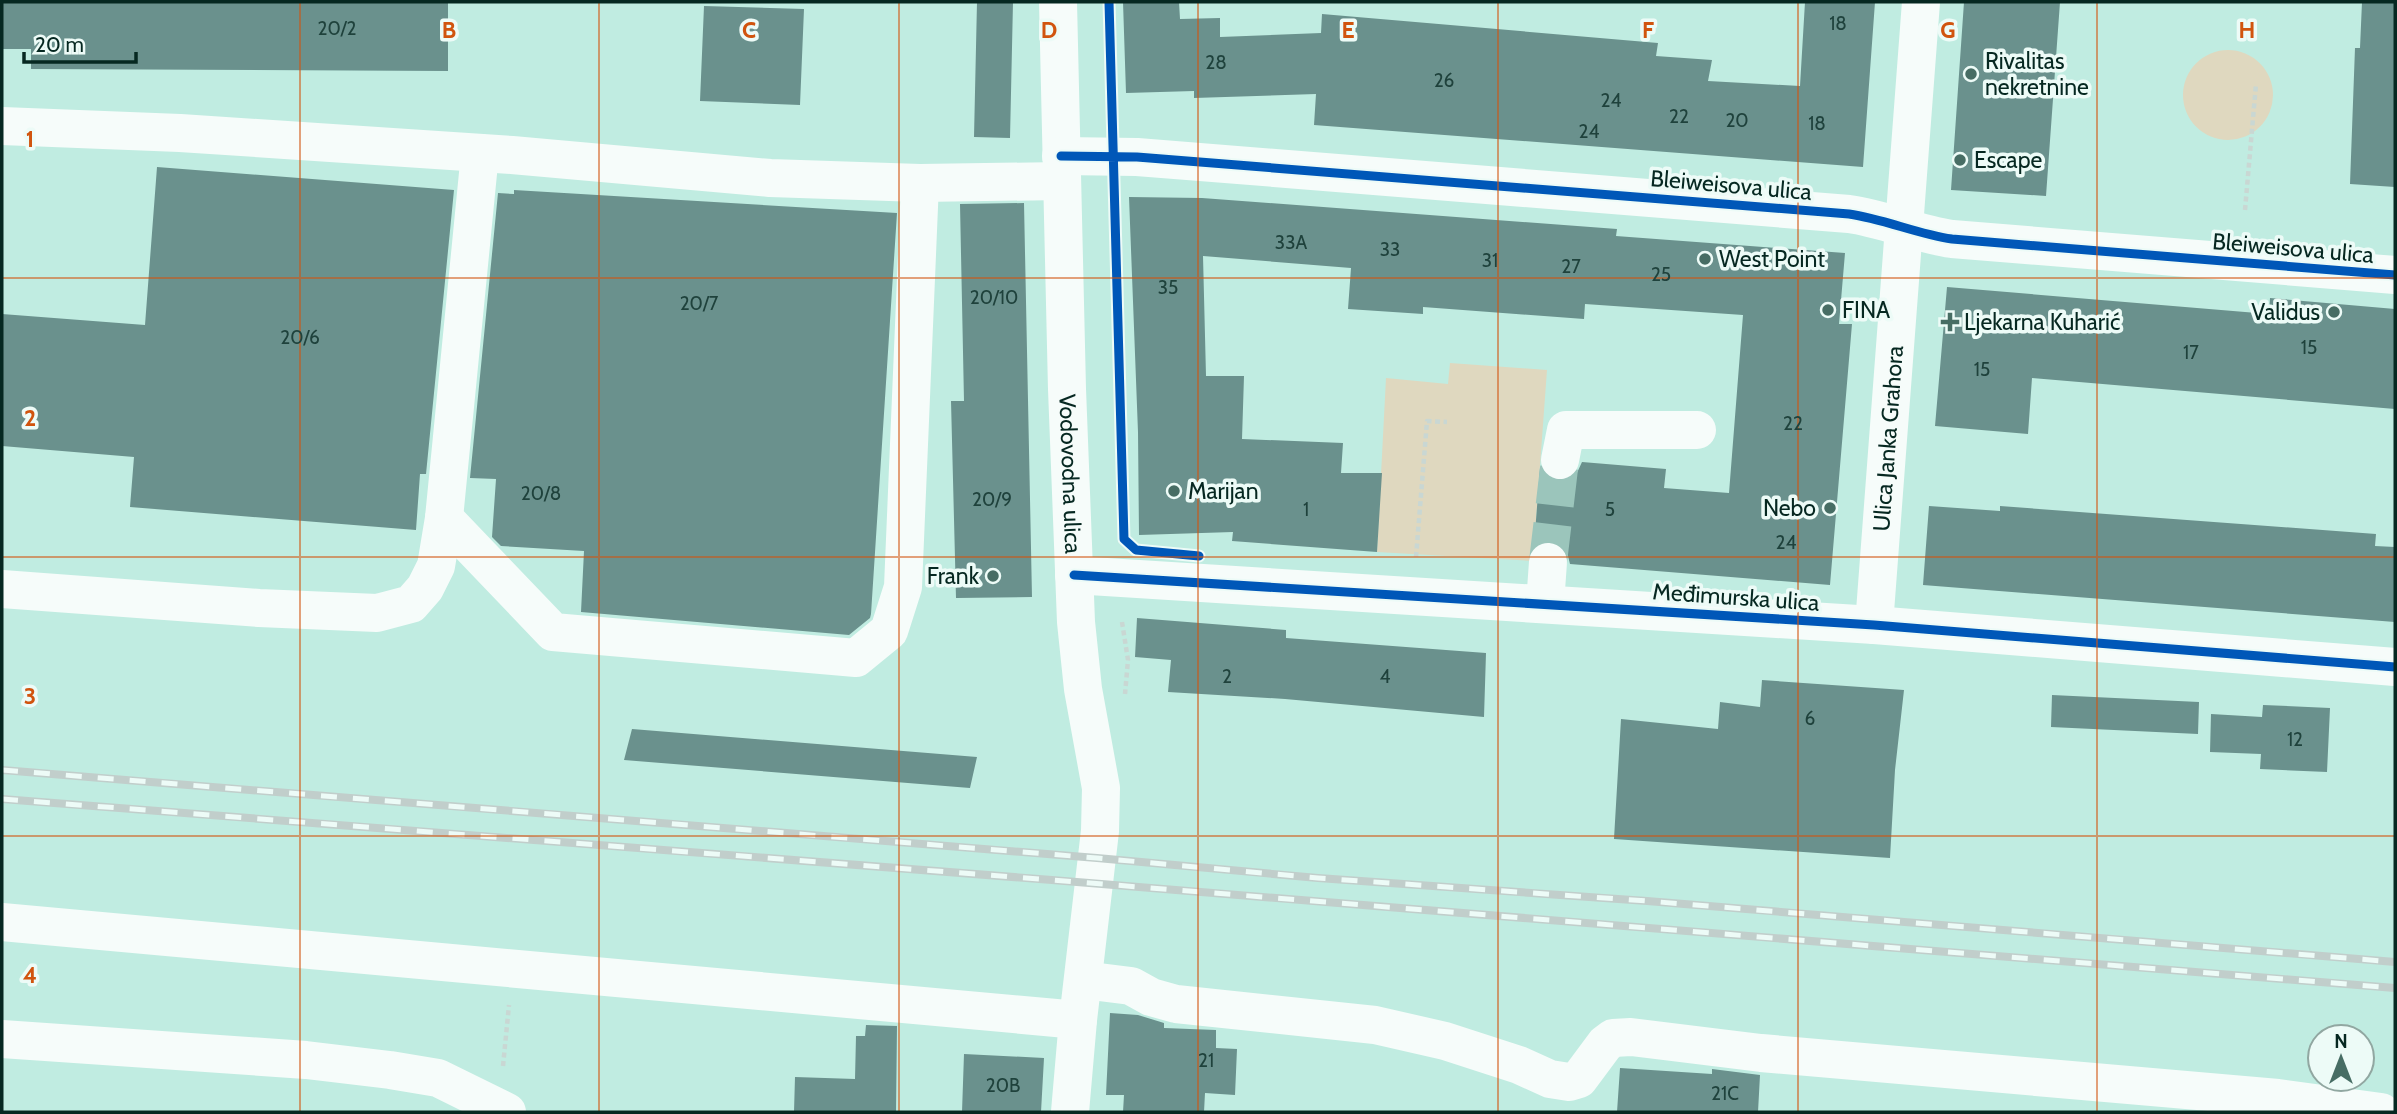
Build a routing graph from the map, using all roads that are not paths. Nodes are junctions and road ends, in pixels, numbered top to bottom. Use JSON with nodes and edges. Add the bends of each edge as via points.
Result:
{"nodes":[{"id":1,"x":1058,"y":2,"type":"edge"},
{"id":2,"x":1921,"y":2,"type":"edge"},
{"id":3,"x":2,"y":126,"type":"edge"},
{"id":4,"x":480,"y":153,"type":"junction"},
{"id":5,"x":1061,"y":168,"type":"junction"},
{"id":6,"x":920,"y":183,"type":"junction"},
{"id":7,"x":1905,"y":229,"type":"junction"},
{"id":8,"x":2395,"y":275,"type":"edge"},
{"id":9,"x":1697,"y":430,"type":"dead end"},
{"id":10,"x":1560,"y":460,"type":"tunnel mouth"},
{"id":11,"x":443,"y":518,"type":"junction"},
{"id":12,"x":1548,"y":562,"type":"tunnel mouth"},
{"id":13,"x":1074,"y":575,"type":"junction"},
{"id":14,"x":2,"y":589,"type":"edge"},
{"id":15,"x":1545,"y":604,"type":"junction"},
{"id":16,"x":1874,"y":625,"type":"junction"},
{"id":17,"x":2395,"y":667,"type":"edge"},
{"id":18,"x":2,"y":922,"type":"edge"},
{"id":19,"x":1083,"y":980,"type":"junction"},
{"id":20,"x":1078,"y":1020,"type":"junction"},
{"id":21,"x":2,"y":1040,"type":"edge"},
{"id":22,"x":494,"y":1109,"type":"edge"},
{"id":23,"x":1070,"y":1112,"type":"edge"},
{"id":24,"x":2381,"y":1112,"type":"edge"}],
"edges":[{"from":1,"to":5,"type":"street","name":"Vodovodna ulica"},
{"from":2,"to":7,"type":"street","name":"Ulica Janka Grahora"},
{"from":3,"to":4,"type":"street","name":"Bleiweisova ulica"},
{"from":4,"to":6,"type":"street","name":"Bleiweisova ulica","via":[[771,178]]},
{"from":4,"to":11,"type":"street"},
{"from":5,"to":6,"type":"street","name":"Bleiweisova ulica"},
{"from":5,"to":7,"type":"street","name":"Bleiweisova ulica","via":[[1137,157],[1849,214]]},
{"from":5,"to":13,"type":"street","name":"Vodovodna ulica"},
{"from":6,"to":11,"type":"street","via":[[903,587],[889,631],[856,659],[553,632]]},
{"from":7,"to":8,"type":"street","name":"Bleiweisova ulica","via":[[1952,239]]},
{"from":7,"to":16,"type":"street","name":"Ulica Janka Grahora"},
{"from":9,"to":10,"type":"street","via":[[1566,430]]},
{"from":11,"to":14,"type":"street","via":[[436,566],[425,588],[411,604],[377,613]]},
{"from":12,"to":15,"type":"street"},
{"from":13,"to":15,"type":"street","name":"Međimurska ulica"},
{"from":13,"to":19,"type":"street","name":"Vodovodna ulica","via":[[1083,689],[1101,788]]},
{"from":15,"to":16,"type":"street","name":"Međimurska ulica"},
{"from":16,"to":17,"type":"street","name":"Međimurska ulica"},
{"from":18,"to":20,"type":"street"},
{"from":19,"to":20,"type":"street","name":"Vodovodna ulica"},
{"from":19,"to":24,"type":"street","via":[[1131,986],[1176,1004],[1374,1025],[1445,1041],[1569,1082],[1579,1079],[1605,1044],[1614,1038],[1632,1037],[1761,1054],[2278,1098]]},
{"from":20,"to":23,"type":"street","name":"Vodovodna ulica"},
{"from":21,"to":22,"type":"street","via":[[390,1070],[438,1078]]}]}
